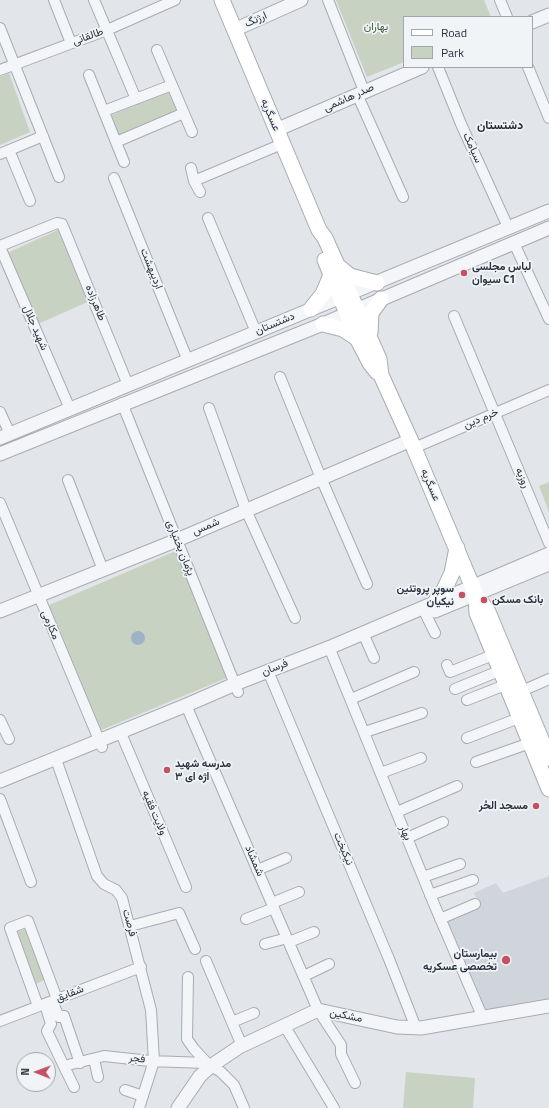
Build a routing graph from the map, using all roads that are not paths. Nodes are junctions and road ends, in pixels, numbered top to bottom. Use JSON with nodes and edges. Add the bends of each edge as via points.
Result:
{"nodes":[{"id":1,"x":54,"y":0,"type":"edge"},
{"id":2,"x":94,"y":0,"type":"edge"},
{"id":3,"x":175,"y":0,"type":"edge"},
{"id":4,"x":222,"y":0,"type":"edge"},
{"id":5,"x":300,"y":0,"type":"edge"},
{"id":6,"x":328,"y":0,"type":"edge"},
{"id":7,"x":500,"y":0,"type":"edge"},
{"id":8,"x":549,"y":15,"type":"edge"},
{"id":9,"x":507,"y":16,"type":"edge"},
{"id":10,"x":533,"y":22,"type":"edge"},
{"id":11,"x":0,"y":28,"type":"edge"},
{"id":12,"x":107,"y":30,"type":"junction"},
{"id":13,"x":234,"y":30,"type":"junction"},
{"id":14,"x":71,"y":43,"type":"junction"},
{"id":15,"x":157,"y":50,"type":"dead end"},
{"id":16,"x":15,"y":64,"type":"junction"},
{"id":17,"x":420,"y":68,"type":"edge"},
{"id":18,"x":438,"y":68,"type":"edge"},
{"id":19,"x":528,"y":68,"type":"edge"},
{"id":20,"x":0,"y":70,"type":"edge"},
{"id":21,"x":89,"y":75,"type":"dead end"},
{"id":22,"x":172,"y":85,"type":"junction"},
{"id":23,"x":361,"y":93,"type":"junction"},
{"id":24,"x":136,"y":99,"type":"junction"},
{"id":25,"x":104,"y":111,"type":"junction"},
{"id":26,"x":184,"y":113,"type":"junction"},
{"id":27,"x":549,"y":118,"type":"edge"},
{"id":28,"x":192,"y":132,"type":"dead end"},
{"id":29,"x":43,"y":136,"type":"junction"},
{"id":30,"x":279,"y":137,"type":"junction"},
{"id":31,"x":116,"y":142,"type":"junction"},
{"id":32,"x":4,"y":152,"type":"edge"},
{"id":33,"x":124,"y":162,"type":"dead end"},
{"id":34,"x":191,"y":168,"type":"dead end"},
{"id":35,"x":59,"y":177,"type":"dead end"},
{"id":36,"x":114,"y":178,"type":"dead end"},
{"id":37,"x":194,"y":181,"type":"junction"},
{"id":38,"x":200,"y":192,"type":"dead end"},
{"id":39,"x":403,"y":197,"type":"dead end"},
{"id":40,"x":30,"y":201,"type":"dead end"},
{"id":41,"x":549,"y":211,"type":"edge"},
{"id":42,"x":208,"y":218,"type":"dead end"},
{"id":43,"x":508,"y":228,"type":"junction"},
{"id":44,"x":549,"y":228,"type":"edge"},
{"id":45,"x":514,"y":243,"type":"junction"},
{"id":46,"x":0,"y":246,"type":"edge"},
{"id":47,"x":334,"y":270,"type":"junction"},
{"id":48,"x":377,"y":283,"type":"junction"},
{"id":49,"x":345,"y":296,"type":"junction"},
{"id":50,"x":381,"y":299,"type":"junction"},
{"id":51,"x":311,"y":309,"type":"junction"},
{"id":52,"x":351,"y":311,"type":"junction"},
{"id":53,"x":454,"y":316,"type":"dead end"},
{"id":54,"x":549,"y":319,"type":"edge"},
{"id":55,"x":323,"y":324,"type":"junction"},
{"id":56,"x":256,"y":332,"type":"junction"},
{"id":57,"x":364,"y":340,"type":"junction"},
{"id":58,"x":188,"y":361,"type":"junction"},
{"id":59,"x":280,"y":377,"type":"dead end"},
{"id":60,"x":128,"y":385,"type":"junction"},
{"id":61,"x":549,"y":390,"type":"edge"},
{"id":62,"x":122,"y":403,"type":"junction"},
{"id":63,"x":209,"y":408,"type":"dead end"},
{"id":64,"x":70,"y":409,"type":"junction"},
{"id":65,"x":0,"y":412,"type":"edge"},
{"id":66,"x":494,"y":413,"type":"junction"},
{"id":67,"x":5,"y":436,"type":"edge"},
{"id":68,"x":412,"y":444,"type":"junction"},
{"id":69,"x":0,"y":454,"type":"edge"},
{"id":70,"x":320,"y":478,"type":"junction"},
{"id":71,"x":68,"y":480,"type":"dead end"},
{"id":72,"x":0,"y":503,"type":"edge"},
{"id":73,"x":246,"y":510,"type":"junction"},
{"id":74,"x":177,"y":540,"type":"junction"},
{"id":75,"x":549,"y":543,"type":"edge"},
{"id":76,"x":457,"y":548,"type":"junction"},
{"id":77,"x":547,"y":563,"type":"edge"},
{"id":78,"x":103,"y":570,"type":"junction"},
{"id":79,"x":367,"y":584,"type":"dead end"},
{"id":80,"x":474,"y":590,"type":"junction"},
{"id":81,"x":38,"y":596,"type":"junction"},
{"id":82,"x":436,"y":601,"type":"junction"},
{"id":83,"x":0,"y":611,"type":"edge"},
{"id":84,"x":426,"y":615,"type":"junction"},
{"id":85,"x":295,"y":618,"type":"dead end"},
{"id":86,"x":435,"y":633,"type":"dead end"},
{"id":87,"x":365,"y":636,"type":"junction"},
{"id":88,"x":331,"y":650,"type":"junction"},
{"id":89,"x":493,"y":655,"type":"junction"},
{"id":90,"x":374,"y":658,"type":"dead end"},
{"id":91,"x":447,"y":665,"type":"dead end"},
{"id":92,"x":414,"y":672,"type":"dead end"},
{"id":93,"x":269,"y":675,"type":"junction"},
{"id":94,"x":502,"y":678,"type":"junction"},
{"id":95,"x":549,"y":679,"type":"edge"},
{"id":96,"x":236,"y":688,"type":"junction"},
{"id":97,"x":455,"y":689,"type":"dead end"},
{"id":98,"x":522,"y":691,"type":"junction"},
{"id":99,"x":351,"y":699,"type":"junction"},
{"id":100,"x":467,"y":700,"type":"dead end"},
{"id":101,"x":189,"y":712,"type":"junction"},
{"id":102,"x":422,"y":714,"type":"dead end"},
{"id":103,"x":519,"y":718,"type":"junction"},
{"id":104,"x":0,"y":720,"type":"edge"},
{"id":105,"x":364,"y":732,"type":"junction"},
{"id":106,"x":123,"y":738,"type":"junction"},
{"id":107,"x":467,"y":738,"type":"dead end"},
{"id":108,"x":9,"y":739,"type":"dead end"},
{"id":109,"x":530,"y":743,"type":"junction"},
{"id":110,"x":100,"y":744,"type":"junction"},
{"id":111,"x":422,"y":758,"type":"dead end"},
{"id":112,"x":549,"y":758,"type":"edge"},
{"id":113,"x":476,"y":762,"type":"dead end"},
{"id":114,"x":58,"y":765,"type":"junction"},
{"id":115,"x":381,"y":773,"type":"junction"},
{"id":116,"x":0,"y":781,"type":"edge"},
{"id":117,"x":457,"y":786,"type":"dead end"},
{"id":118,"x":0,"y":789,"type":"edge"},
{"id":119,"x":549,"y":789,"type":"edge"},
{"id":120,"x":0,"y":799,"type":"edge"},
{"id":121,"x":397,"y":812,"type":"junction"},
{"id":122,"x":443,"y":822,"type":"dead end"},
{"id":123,"x":407,"y":838,"type":"junction"},
{"id":124,"x":286,"y":858,"type":"dead end"},
{"id":125,"x":460,"y":864,"type":"dead end"},
{"id":126,"x":257,"y":870,"type":"junction"},
{"id":127,"x":423,"y":877,"type":"junction"},
{"id":128,"x":473,"y":880,"type":"dead end"},
{"id":129,"x":31,"y":882,"type":"dead end"},
{"id":130,"x":186,"y":887,"type":"dead end"},
{"id":131,"x":299,"y":892,"type":"dead end"},
{"id":132,"x":430,"y":895,"type":"junction"},
{"id":133,"x":475,"y":904,"type":"dead end"},
{"id":134,"x":273,"y":906,"type":"junction"},
{"id":135,"x":246,"y":919,"type":"dead end"},
{"id":136,"x":440,"y":919,"type":"junction"},
{"id":137,"x":130,"y":926,"type":"junction"},
{"id":138,"x":314,"y":932,"type":"dead end"},
{"id":139,"x":288,"y":940,"type":"junction"},
{"id":140,"x":265,"y":944,"type":"dead end"},
{"id":141,"x":195,"y":949,"type":"dead end"},
{"id":142,"x":206,"y":960,"type":"dead end"},
{"id":143,"x":329,"y":964,"type":"dead end"},
{"id":144,"x":141,"y":967,"type":"junction"},
{"id":145,"x":304,"y":976,"type":"junction"},
{"id":146,"x":188,"y":977,"type":"dead end"},
{"id":147,"x":48,"y":1002,"type":"junction"},
{"id":148,"x":549,"y":1006,"type":"edge"},
{"id":149,"x":318,"y":1010,"type":"junction"},
{"id":150,"x":254,"y":1013,"type":"dead end"},
{"id":151,"x":483,"y":1018,"type":"junction"},
{"id":152,"x":0,"y":1021,"type":"edge"},
{"id":153,"x":232,"y":1022,"type":"junction"},
{"id":154,"x":284,"y":1025,"type":"junction"},
{"id":155,"x":416,"y":1028,"type":"junction"},
{"id":156,"x":242,"y":1046,"type":"junction"},
{"id":157,"x":94,"y":1059,"type":"junction"},
{"id":158,"x":154,"y":1061,"type":"junction"},
{"id":159,"x":80,"y":1063,"type":"junction"},
{"id":160,"x":209,"y":1065,"type":"junction"},
{"id":161,"x":64,"y":1066,"type":"junction"},
{"id":162,"x":98,"y":1077,"type":"dead end"},
{"id":163,"x":355,"y":1083,"type":"dead end"},
{"id":164,"x":74,"y":1087,"type":"dead end"},
{"id":165,"x":125,"y":1090,"type":"dead end"},
{"id":166,"x":143,"y":1096,"type":"junction"},
{"id":167,"x":138,"y":1108,"type":"edge"},
{"id":168,"x":178,"y":1108,"type":"edge"},
{"id":169,"x":244,"y":1108,"type":"edge"},
{"id":170,"x":334,"y":1108,"type":"edge"}],
"edges":[{"from":1,"to":14,"type":"street"},
{"from":2,"to":12,"type":"street"},
{"from":3,"to":12,"type":"street","name":"طالقانی"},
{"from":4,"to":13,"type":"main road","name":"عسگریه"},
{"from":5,"to":13,"type":"street","name":"ارژنگ"},
{"from":6,"to":23,"type":"street"},
{"from":7,"to":9,"type":"street"},
{"from":8,"to":10,"type":"street"},
{"from":11,"to":16,"type":"street"},
{"from":12,"to":14,"type":"street","name":"طالقانی"},
{"from":12,"to":24,"type":"street"},
{"from":13,"to":30,"type":"main road","name":"عسگریه"},
{"from":14,"to":16,"type":"street","name":"طالقانی"},
{"from":15,"to":22,"type":"street"},
{"from":16,"to":20,"type":"street","name":"طالقانی"},
{"from":16,"to":29,"type":"street"},
{"from":17,"to":23,"type":"street","name":"صدر هاشمی"},
{"from":18,"to":43,"type":"street","name":"سیامک"},
{"from":19,"to":27,"type":"street"},
{"from":21,"to":25,"type":"street"},
{"from":22,"to":24,"type":"street"},
{"from":22,"to":26,"type":"street"},
{"from":23,"to":30,"type":"street","name":"صدر هاشمی"},
{"from":23,"to":39,"type":"street"},
{"from":24,"to":25,"type":"street"},
{"from":25,"to":31,"type":"street"},
{"from":26,"to":28,"type":"street"},
{"from":26,"to":31,"type":"street"},
{"from":29,"to":32,"type":"street"},
{"from":29,"to":35,"type":"street"},
{"from":30,"to":37,"type":"street"},
{"from":30,"to":47,"type":"main road","name":"عسگریه","via":[[319,230],[325,238]]},
{"from":31,"to":33,"type":"street"},
{"from":32,"to":40,"type":"street"},
{"from":34,"to":37,"type":"street"},
{"from":36,"to":58,"type":"street","name":"اردیبهشت"},
{"from":37,"to":38,"type":"street"},
{"from":41,"to":43,"type":"street","name":"دشتستان"},
{"from":42,"to":56,"type":"street"},
{"from":43,"to":48,"type":"street","name":"دشتستان"},
{"from":44,"to":45,"type":"street","name":"دشتستان"},
{"from":45,"to":50,"type":"street","name":"دشتستان"},
{"from":45,"to":54,"type":"street"},
{"from":46,"to":60,"type":"street","name":"طاهرزاده","via":[[60,222],[62,224]]},
{"from":46,"to":64,"type":"street","name":"شهید جلال"},
{"from":47,"to":48,"type":"main road"},
{"from":47,"to":49,"type":"main road","name":"عسگریه"},
{"from":47,"to":51,"type":"main road","via":[[323,294]]},
{"from":48,"to":49,"type":"street","name":"دشتستان"},
{"from":49,"to":51,"type":"street","name":"دشتستان"},
{"from":49,"to":52,"type":"main road","name":"عسگریه"},
{"from":50,"to":52,"type":"street","name":"دشتستان"},
{"from":50,"to":57,"type":"main road","via":[[370,314]]},
{"from":51,"to":56,"type":"street","name":"دشتستان"},
{"from":52,"to":55,"type":"street","name":"دشتستان"},
{"from":52,"to":57,"type":"main road","name":"عسگریه"},
{"from":53,"to":66,"type":"street","name":"روزبه"},
{"from":55,"to":57,"type":"main road","via":[[343,329]]},
{"from":55,"to":62,"type":"street","name":"دشتستان"},
{"from":56,"to":58,"type":"street","name":"دشتستان"},
{"from":57,"to":68,"type":"main road","name":"عسگریه","via":[[379,359],[381,375]]},
{"from":58,"to":60,"type":"street","name":"دشتستان"},
{"from":59,"to":70,"type":"street"},
{"from":60,"to":64,"type":"street","name":"دشتستان"},
{"from":61,"to":66,"type":"street","name":"خرم دین"},
{"from":62,"to":69,"type":"street","name":"دشتستان"},
{"from":62,"to":74,"type":"street","name":"پژمان بختیاری"},
{"from":63,"to":73,"type":"street"},
{"from":64,"to":67,"type":"street","name":"دشتستان"},
{"from":65,"to":67,"type":"street"},
{"from":66,"to":68,"type":"street","name":"خرم دین"},
{"from":66,"to":75,"type":"street","name":"روزبه"},
{"from":68,"to":70,"type":"street","name":"شمس"},
{"from":68,"to":76,"type":"main road","name":"عسگریه"},
{"from":70,"to":73,"type":"street","name":"شمس"},
{"from":70,"to":79,"type":"street"},
{"from":71,"to":78,"type":"street"},
{"from":72,"to":81,"type":"street","name":"مکارمی"},
{"from":73,"to":74,"type":"street","name":"شمس"},
{"from":73,"to":85,"type":"street"},
{"from":74,"to":78,"type":"street","name":"شمس"},
{"from":74,"to":96,"type":"street","name":"پژمان بختیاری"},
{"from":76,"to":80,"type":"main road","name":"عسگریه"},
{"from":76,"to":82,"type":"main road","via":[[452,573]]},
{"from":77,"to":80,"type":"street","name":"فرسان"},
{"from":78,"to":81,"type":"street","name":"شمس"},
{"from":80,"to":82,"type":"street","name":"فرسان"},
{"from":80,"to":84,"type":"street","name":"فرسان"},
{"from":80,"to":89,"type":"main road","name":"عسگریه","via":[[477,613]]},
{"from":80,"to":98,"type":"main road","name":"عسگریه","via":[[488,612]]},
{"from":81,"to":83,"type":"street","name":"شمس"},
{"from":81,"to":110,"type":"street","name":"مکارمی"},
{"from":82,"to":87,"type":"street","name":"فرسان"},
{"from":84,"to":86,"type":"street"},
{"from":84,"to":87,"type":"street","name":"فرسان"},
{"from":87,"to":88,"type":"street","name":"فرسان"},
{"from":87,"to":90,"type":"street"},
{"from":88,"to":93,"type":"street","name":"فرسان"},
{"from":88,"to":99,"type":"street","name":"بهار"},
{"from":89,"to":91,"type":"street","via":[[450,672]]},
{"from":89,"to":94,"type":"main road","name":"عسگریه"},
{"from":92,"to":99,"type":"street"},
{"from":93,"to":96,"type":"street","name":"فرسان"},
{"from":93,"to":155,"type":"street","name":"نیکبخت"},
{"from":94,"to":97,"type":"street"},
{"from":94,"to":100,"type":"street"},
{"from":94,"to":103,"type":"main road","name":"عسگریه"},
{"from":95,"to":98,"type":"street"},
{"from":96,"to":101,"type":"street","name":"فرسان"},
{"from":96,"to":110,"type":"street","name":"فرسان"},
{"from":98,"to":112,"type":"main road","name":"عسگریه"},
{"from":99,"to":105,"type":"street","name":"بهار"},
{"from":101,"to":106,"type":"street","name":"فرسان"},
{"from":101,"to":126,"type":"street","name":"شمشاد"},
{"from":102,"to":105,"type":"street"},
{"from":103,"to":107,"type":"street"},
{"from":103,"to":109,"type":"main road","name":"عسگریه"},
{"from":104,"to":108,"type":"street"},
{"from":105,"to":115,"type":"street","name":"بهار"},
{"from":106,"to":110,"type":"street","name":"فرسان"},
{"from":106,"to":130,"type":"street","name":"ولایت فقیه"},
{"from":109,"to":113,"type":"street"},
{"from":109,"to":119,"type":"main road","name":"عسگریه"},
{"from":110,"to":114,"type":"street","name":"فرسان"},
{"from":110,"to":116,"type":"street","name":"فرسان"},
{"from":111,"to":115,"type":"street"},
{"from":114,"to":118,"type":"street","name":"فرسان"},
{"from":114,"to":137,"type":"street","name":"فرصت","via":[[97,876],[104,884],[116,890],[122,898]]},
{"from":115,"to":121,"type":"street","name":"بهار"},
{"from":117,"to":121,"type":"street"},
{"from":120,"to":129,"type":"street"},
{"from":121,"to":123,"type":"street","name":"بهار"},
{"from":122,"to":123,"type":"street"},
{"from":123,"to":127,"type":"street","name":"بهار"},
{"from":124,"to":126,"type":"street"},
{"from":125,"to":127,"type":"street"},
{"from":126,"to":134,"type":"street","name":"شمشاد"},
{"from":127,"to":132,"type":"street","name":"بهار"},
{"from":128,"to":132,"type":"street"},
{"from":131,"to":134,"type":"street"},
{"from":132,"to":136,"type":"street","name":"بهار"},
{"from":133,"to":136,"type":"street"},
{"from":134,"to":135,"type":"street"},
{"from":134,"to":139,"type":"street","name":"شمشاد"},
{"from":136,"to":151,"type":"street","name":"بهار"},
{"from":137,"to":141,"type":"street","via":[[178,913]]},
{"from":137,"to":144,"type":"street","name":"فرصت"},
{"from":138,"to":139,"type":"street"},
{"from":139,"to":140,"type":"street"},
{"from":139,"to":145,"type":"street","name":"شمشاد"},
{"from":142,"to":153,"type":"street"},
{"from":143,"to":145,"type":"street"},
{"from":144,"to":147,"type":"street","name":"شقایق"},
{"from":144,"to":158,"type":"street","name":"فرصت","via":[[151,1010]]},
{"from":145,"to":149,"type":"street","name":"شمشاد"},
{"from":146,"to":160,"type":"street","via":[[187,1039]]},
{"from":147,"to":147,"type":"street","via":[[28,921],[10,928]]},
{"from":147,"to":152,"type":"street","name":"شقایق"},
{"from":147,"to":159,"type":"street","via":[[59,1017],[64,1016]]},
{"from":147,"to":161,"type":"street","via":[[51,1024],[47,1031]]},
{"from":148,"to":151,"type":"street","name":"مشکین"},
{"from":149,"to":154,"type":"street","name":"مشکین"},
{"from":149,"to":155,"type":"street","name":"مشکین","via":[[397,1027]]},
{"from":149,"to":163,"type":"street","name":"شمشاد","via":[[342,1045],[341,1054]]},
{"from":150,"to":153,"type":"street"},
{"from":151,"to":155,"type":"street","name":"مشکین"},
{"from":153,"to":156,"type":"street"},
{"from":154,"to":156,"type":"street","name":"مشکین"},
{"from":154,"to":170,"type":"street"},
{"from":156,"to":160,"type":"street","name":"مشکین"},
{"from":157,"to":158,"type":"street","name":"فجر","via":[[104,1056]]},
{"from":157,"to":159,"type":"street","name":"فجر"},
{"from":157,"to":162,"type":"street"},
{"from":158,"to":160,"type":"street","name":"فجر"},
{"from":158,"to":166,"type":"street","name":"فرصت"},
{"from":159,"to":161,"type":"street","name":"فجر"},
{"from":160,"to":168,"type":"street","name":"مشکین"},
{"from":160,"to":169,"type":"street","via":[[221,1072],[234,1085]]},
{"from":161,"to":164,"type":"street"},
{"from":165,"to":166,"type":"street"},
{"from":166,"to":167,"type":"street","name":"فرصت"}]}
